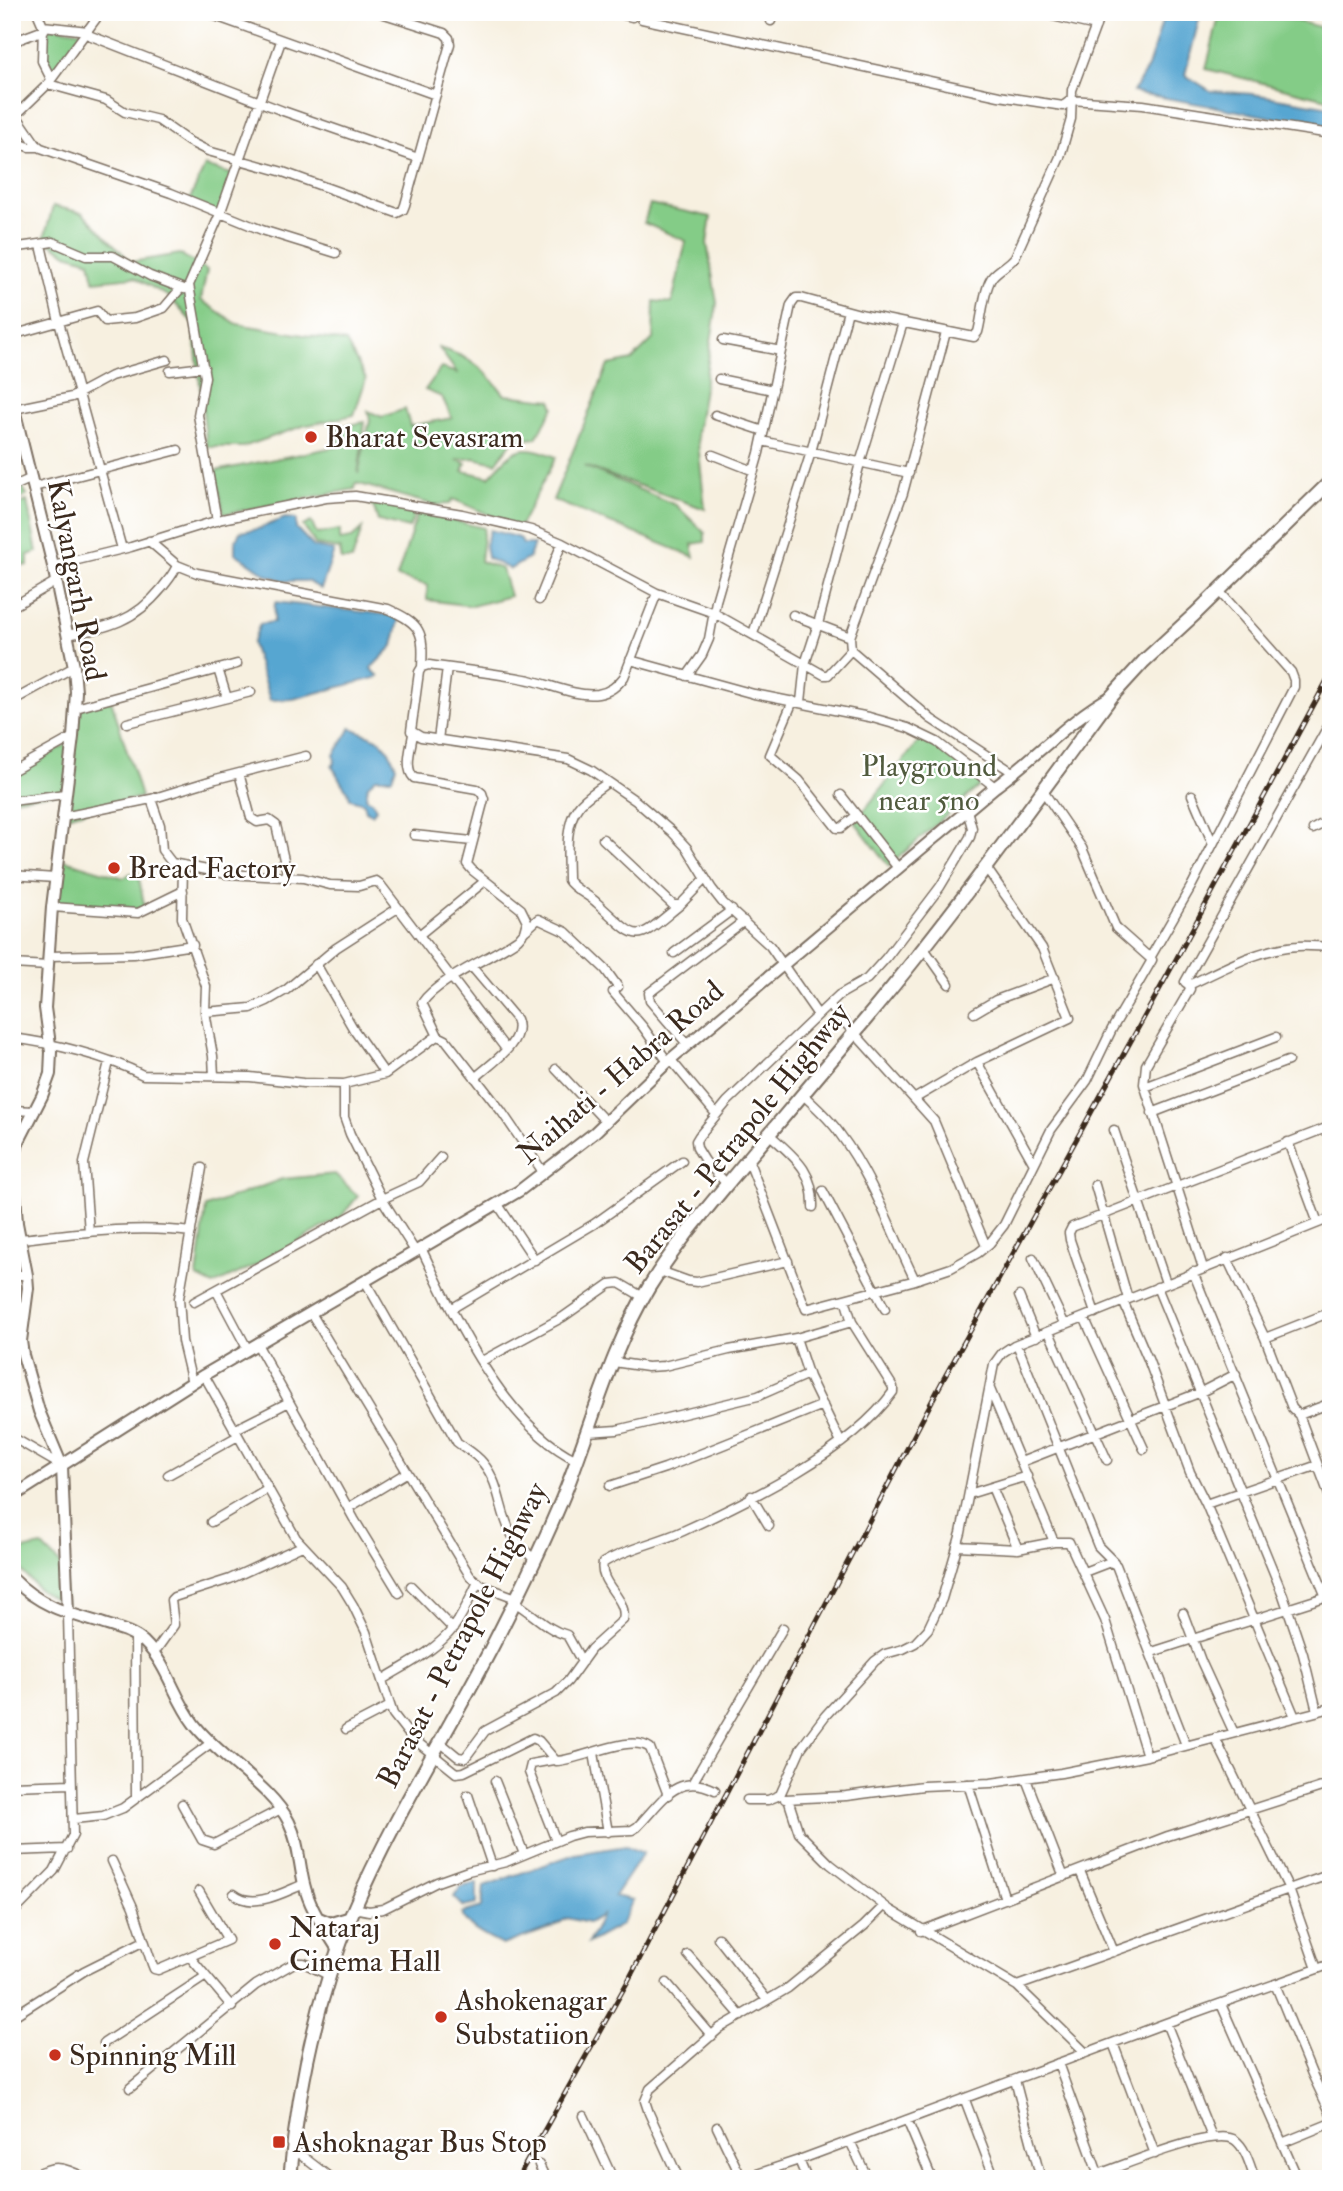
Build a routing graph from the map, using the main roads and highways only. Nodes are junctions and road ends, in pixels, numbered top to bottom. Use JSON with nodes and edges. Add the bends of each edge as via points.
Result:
{"nodes":[{"id":1,"x":13,"y":409,"type":"edge"},
{"id":2,"x":1331,"y":481,"type":"edge"},
{"id":3,"x":1112,"y":695,"type":"junction"},
{"id":4,"x":17,"y":1355,"type":"edge"},
{"id":5,"x":61,"y":1466,"type":"junction"},
{"id":6,"x":12,"y":1497,"type":"edge"},
{"id":7,"x":12,"y":1578,"type":"edge"},
{"id":8,"x":68,"y":1614,"type":"junction"},
{"id":9,"x":352,"y":1913,"type":"junction"},
{"id":10,"x":316,"y":1917,"type":"junction"},
{"id":11,"x":338,"y":1950,"type":"junction"},
{"id":12,"x":290,"y":2179,"type":"edge"}],
"edges":[{"from":1,"to":4,"type":"main road","name":"Kalyangarh Road","via":[[53,566],[74,667],[76,708],[48,961],[45,1008],[50,1074],[13,1164],[28,1288]]},
{"from":2,"to":3,"type":"highway","name":"Barasat - Petrapole Highway"},
{"from":3,"to":5,"type":"main road","name":"Naihati - Habra Road","via":[[1087,709],[543,1172]]},
{"from":3,"to":9,"type":"highway","name":"Barasat - Petrapole Highway","via":[[923,947],[727,1184],[643,1297],[534,1560]]},
{"from":4,"to":5,"type":"main road","name":"Kalyangarh Road"},
{"from":5,"to":6,"type":"main road","name":"Naihati - Habra Road"},
{"from":5,"to":8,"type":"main road","name":"Kalyangarh Road"},
{"from":7,"to":8,"type":"main road","via":[[32,1597]]},
{"from":8,"to":10,"type":"main road","via":[[135,1636],[154,1653],[192,1721],[281,1809],[292,1828]]},
{"from":9,"to":10,"type":"main road","via":[[331,1923]]},
{"from":9,"to":11,"type":"highway","name":"Barasat - Petrapole Highway"},
{"from":10,"to":11,"type":"main road"},
{"from":11,"to":12,"type":"highway","name":"Barasat - Petrapole Highway","via":[[309,2054]]}]}
